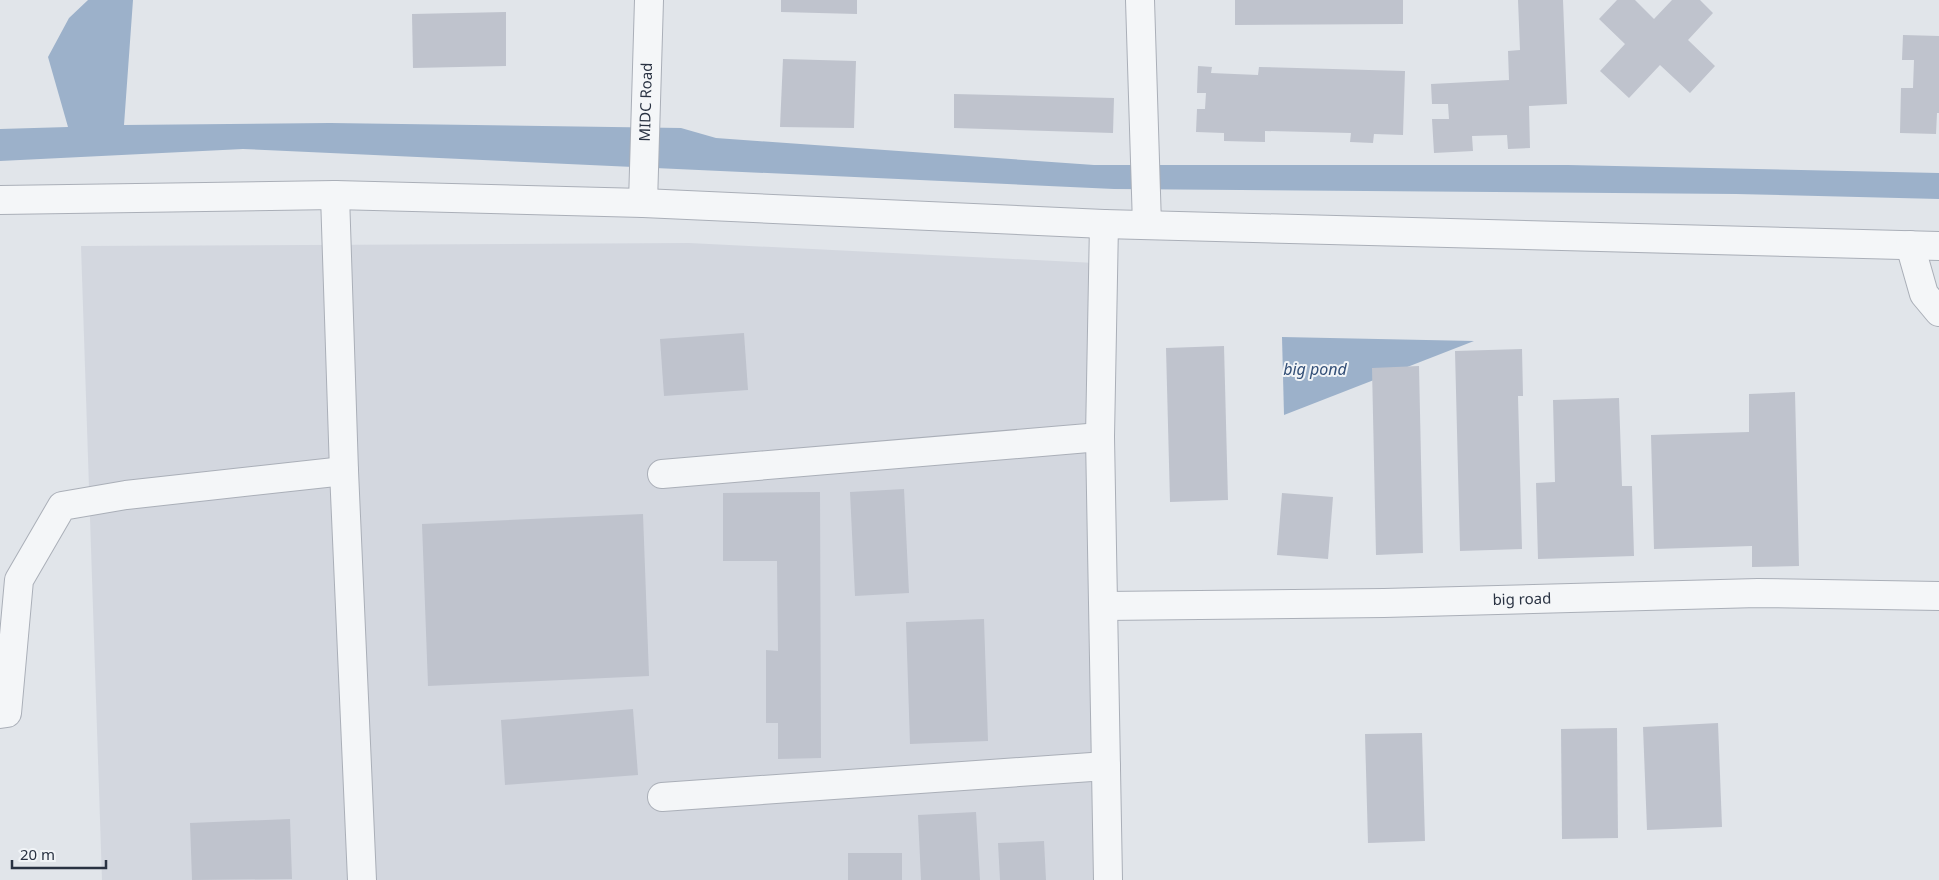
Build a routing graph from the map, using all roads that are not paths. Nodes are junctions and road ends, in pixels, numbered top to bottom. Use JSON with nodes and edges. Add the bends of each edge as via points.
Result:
{"nodes":[{"id":1,"x":648,"y":0,"type":"edge"},
{"id":2,"x":1140,"y":0,"type":"edge"},
{"id":3,"x":336,"y":196,"type":"junction"},
{"id":4,"x":0,"y":200,"type":"edge"},
{"id":5,"x":643,"y":203,"type":"junction"},
{"id":6,"x":1147,"y":216,"type":"junction"},
{"id":7,"x":1104,"y":224,"type":"junction"},
{"id":8,"x":1910,"y":245,"type":"junction"},
{"id":9,"x":1939,"y":246,"type":"edge"},
{"id":10,"x":1939,"y":312,"type":"edge"},
{"id":11,"x":1100,"y":437,"type":"junction"},
{"id":12,"x":344,"y":471,"type":"junction"},
{"id":13,"x":662,"y":474,"type":"dead end"},
{"id":14,"x":1939,"y":596,"type":"edge"},
{"id":15,"x":1104,"y":606,"type":"junction"},
{"id":16,"x":0,"y":714,"type":"edge"},
{"id":17,"x":1106,"y":766,"type":"junction"},
{"id":18,"x":662,"y":798,"type":"dead end"},
{"id":19,"x":362,"y":880,"type":"edge"},
{"id":20,"x":1108,"y":880,"type":"edge"}],
"edges":[{"from":1,"to":5,"type":"street","name":"MIDC Road"},
{"from":2,"to":6,"type":"street"},
{"from":3,"to":4,"type":"street"},
{"from":3,"to":5,"type":"street"},
{"from":3,"to":12,"type":"street"},
{"from":5,"to":7,"type":"street"},
{"from":6,"to":7,"type":"street"},
{"from":6,"to":8,"type":"street"},
{"from":7,"to":11,"type":"street"},
{"from":8,"to":9,"type":"street"},
{"from":8,"to":10,"type":"street","via":[[1924,294]]},
{"from":11,"to":13,"type":"street"},
{"from":11,"to":15,"type":"street"},
{"from":12,"to":16,"type":"street","via":[[126,495],[62,506],[19,580],[7,713]]},
{"from":12,"to":19,"type":"street"},
{"from":14,"to":15,"type":"street","name":"big road","via":[[1758,593],[1384,603]]},
{"from":15,"to":17,"type":"street"},
{"from":17,"to":18,"type":"street"},
{"from":17,"to":20,"type":"street"}]}
